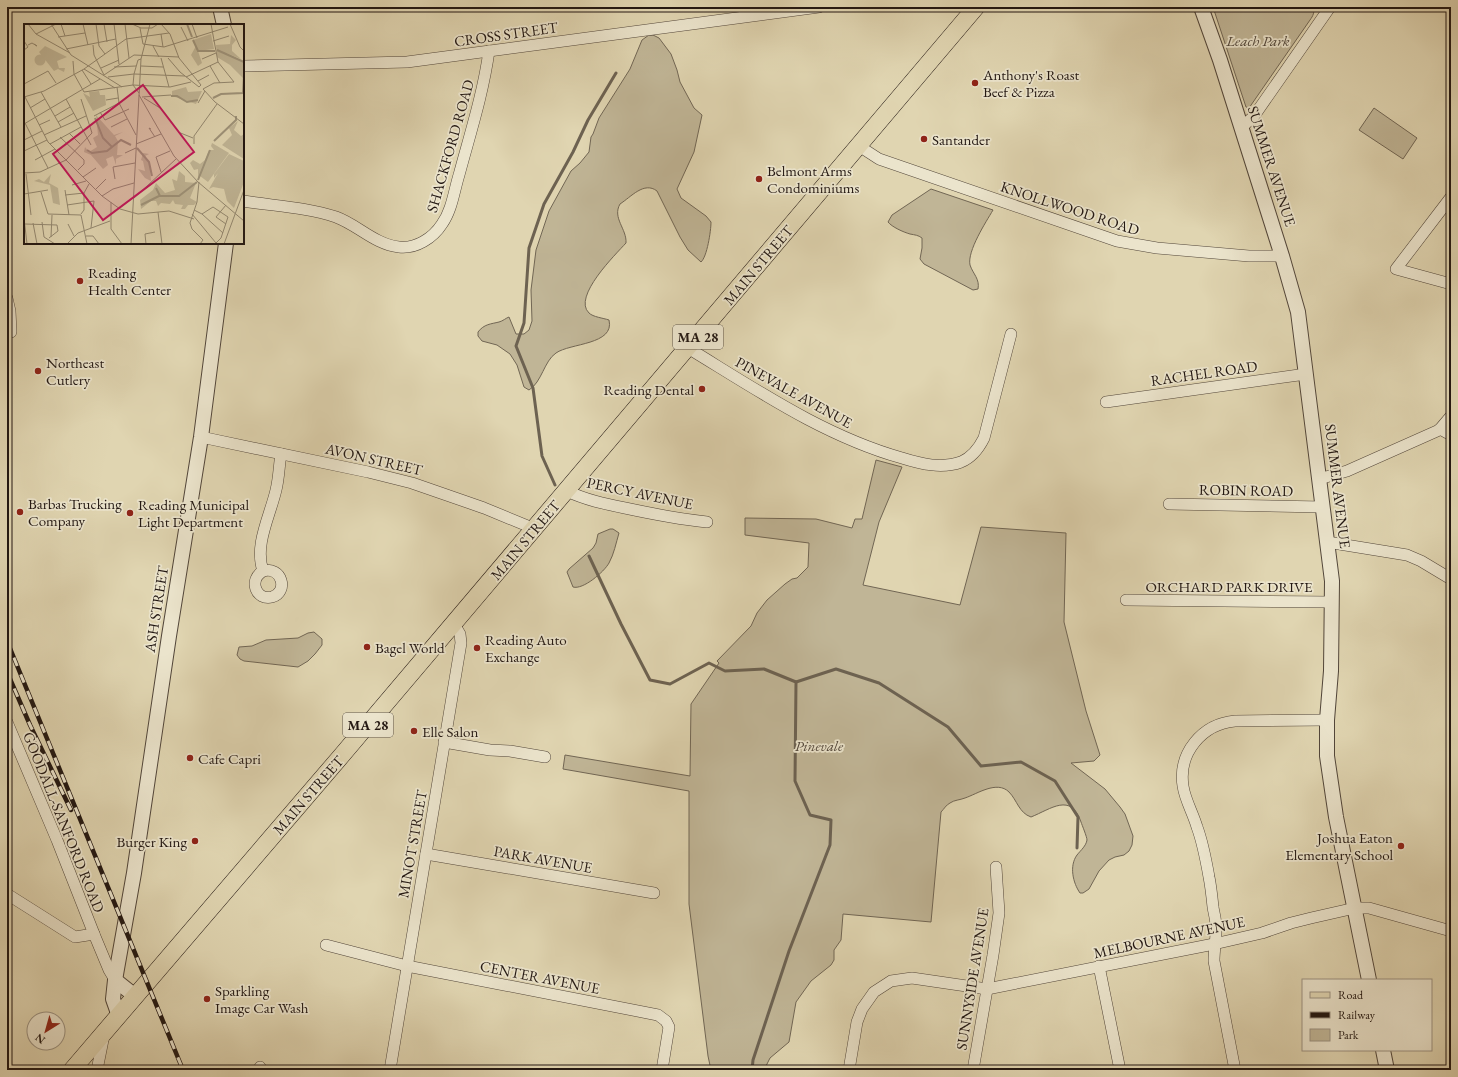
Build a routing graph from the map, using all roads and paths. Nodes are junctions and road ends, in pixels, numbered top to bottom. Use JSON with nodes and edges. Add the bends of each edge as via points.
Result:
{"nodes":[{"id":1,"x":220,"y":7,"type":"edge"},
{"id":2,"x":819,"y":7,"type":"edge"},
{"id":3,"x":976,"y":7,"type":"edge"},
{"id":4,"x":1201,"y":7,"type":"edge"},
{"id":5,"x":1330,"y":7,"type":"edge"},
{"id":6,"x":224,"y":24,"type":"edge"},
{"id":7,"x":489,"y":51,"type":"junction"},
{"id":8,"x":244,"y":66,"type":"edge"},
{"id":9,"x":1241,"y":128,"type":"junction"},
{"id":10,"x":859,"y":146,"type":"junction"},
{"id":11,"x":1451,"y":197,"type":"edge"},
{"id":12,"x":244,"y":202,"type":"edge"},
{"id":13,"x":226,"y":244,"type":"edge"},
{"id":14,"x":1282,"y":256,"type":"junction"},
{"id":15,"x":1451,"y":284,"type":"edge"},
{"id":16,"x":7,"y":298,"type":"edge"},
{"id":17,"x":11,"y":332,"type":"dead end"},
{"id":18,"x":1011,"y":334,"type":"dead end"},
{"id":19,"x":688,"y":348,"type":"junction"},
{"id":20,"x":1306,"y":374,"type":"junction"},
{"id":21,"x":1106,"y":402,"type":"dead end"},
{"id":22,"x":1451,"y":416,"type":"edge"},
{"id":23,"x":1440,"y":429,"type":"junction"},
{"id":24,"x":1451,"y":435,"type":"edge"},
{"id":25,"x":200,"y":437,"type":"junction"},
{"id":26,"x":281,"y":454,"type":"junction"},
{"id":27,"x":1320,"y":479,"type":"junction"},
{"id":28,"x":567,"y":491,"type":"junction"},
{"id":29,"x":1169,"y":504,"type":"dead end"},
{"id":30,"x":1322,"y":507,"type":"junction"},
{"id":31,"x":707,"y":522,"type":"dead end"},
{"id":32,"x":534,"y":529,"type":"junction"},
{"id":33,"x":1328,"y":542,"type":"junction"},
{"id":34,"x":263,"y":571,"type":"dead end"},
{"id":35,"x":1451,"y":579,"type":"edge"},
{"id":36,"x":1126,"y":600,"type":"dead end"},
{"id":37,"x":1332,"y":602,"type":"junction"},
{"id":38,"x":454,"y":624,"type":"junction"},
{"id":39,"x":1327,"y":720,"type":"junction"},
{"id":40,"x":7,"y":722,"type":"edge"},
{"id":41,"x":444,"y":742,"type":"junction"},
{"id":42,"x":545,"y":757,"type":"dead end"},
{"id":43,"x":426,"y":854,"type":"junction"},
{"id":44,"x":996,"y":867,"type":"dead end"},
{"id":45,"x":654,"y":893,"type":"dead end"},
{"id":46,"x":7,"y":894,"type":"edge"},
{"id":47,"x":1355,"y":908,"type":"junction"},
{"id":48,"x":1451,"y":931,"type":"edge"},
{"id":49,"x":94,"y":934,"type":"junction"},
{"id":50,"x":1214,"y":944,"type":"junction"},
{"id":51,"x":326,"y":945,"type":"dead end"},
{"id":52,"x":407,"y":966,"type":"junction"},
{"id":53,"x":1099,"y":966,"type":"junction"},
{"id":54,"x":1369,"y":979,"type":"edge"},
{"id":55,"x":115,"y":980,"type":"junction"},
{"id":56,"x":987,"y":989,"type":"junction"},
{"id":57,"x":135,"y":996,"type":"junction"},
{"id":58,"x":119,"y":1016,"type":"junction"},
{"id":59,"x":104,"y":1033,"type":"junction"},
{"id":60,"x":1383,"y":1051,"type":"edge"},
{"id":61,"x":72,"y":1070,"type":"edge"},
{"id":62,"x":97,"y":1070,"type":"edge"},
{"id":63,"x":390,"y":1070,"type":"edge"},
{"id":64,"x":662,"y":1070,"type":"edge"},
{"id":65,"x":850,"y":1070,"type":"edge"},
{"id":66,"x":973,"y":1070,"type":"edge"},
{"id":67,"x":1120,"y":1070,"type":"edge"},
{"id":68,"x":1235,"y":1070,"type":"edge"},
{"id":69,"x":1388,"y":1070,"type":"edge"}],
"edges":[{"from":1,"to":6,"type":"street"},
{"from":2,"to":7,"type":"street","name":"CROSS STREET"},
{"from":3,"to":10,"type":"main road","name":"MAIN STREET","number":"MA 28"},
{"from":4,"to":9,"type":"street","name":"SUMMER AVENUE"},
{"from":5,"to":9,"type":"street","via":[[1254,117]]},
{"from":7,"to":8,"type":"street","name":"CROSS STREET","via":[[407,62]]},
{"from":7,"to":12,"type":"street","name":"SHACKFORD ROAD","via":[[480,99],[450,207],[443,223],[431,237],[415,245],[397,247],[381,242],[346,221],[332,216]]},
{"from":9,"to":14,"type":"street","name":"SUMMER AVENUE"},
{"from":10,"to":14,"type":"street","name":"KNOLLWOOD ROAD","via":[[879,159],[1117,242],[1248,256]]},
{"from":10,"to":19,"type":"main road","name":"MAIN STREET","number":"MA 28"},
{"from":11,"to":15,"type":"street","via":[[1396,269]]},
{"from":13,"to":25,"type":"street","name":"ASH STREET"},
{"from":14,"to":20,"type":"street","name":"SUMMER AVENUE","via":[[1298,312]]},
{"from":16,"to":17,"type":"street"},
{"from":18,"to":19,"type":"street","name":"PINEVALE AVENUE","via":[[984,438],[978,449],[969,457],[961,462],[942,466],[893,456],[832,433]]},
{"from":19,"to":28,"type":"main road","name":"MAIN STREET","number":"MA 28"},
{"from":20,"to":21,"type":"street","name":"RACHEL ROAD"},
{"from":20,"to":27,"type":"street","name":"SUMMER AVENUE"},
{"from":22,"to":23,"type":"street"},
{"from":23,"to":24,"type":"street"},
{"from":23,"to":27,"type":"street","via":[[1347,471]]},
{"from":25,"to":26,"type":"street","name":"AVON STREET"},
{"from":25,"to":55,"type":"street","name":"ASH STREET","via":[[134,873]]},
{"from":26,"to":32,"type":"street","name":"AVON STREET","via":[[412,483]]},
{"from":26,"to":34,"type":"street","via":[[276,490],[263,536],[260,560]]},
{"from":27,"to":30,"type":"street","name":"SUMMER AVENUE"},
{"from":28,"to":31,"type":"street","name":"PERCY AVENUE","via":[[584,499],[606,504]]},
{"from":28,"to":32,"type":"main road","name":"MAIN STREET","number":"MA 28"},
{"from":29,"to":30,"type":"street","name":"ROBIN ROAD"},
{"from":30,"to":33,"type":"street","name":"SUMMER AVENUE"},
{"from":32,"to":38,"type":"main road","name":"MAIN STREET","number":"MA 28"},
{"from":33,"to":35,"type":"street","via":[[1407,555]]},
{"from":33,"to":37,"type":"street","name":"SUMMER AVENUE"},
{"from":36,"to":37,"type":"street","name":"ORCHARD PARK DRIVE"},
{"from":37,"to":39,"type":"street","name":"SUMMER AVENUE"},
{"from":38,"to":41,"type":"street","name":"MINOT STREET","via":[[460,634],[461,644]]},
{"from":38,"to":57,"type":"main road","name":"MAIN STREET","number":"MA 28"},
{"from":39,"to":47,"type":"street","name":"SUMMER AVENUE","via":[[1330,780]]},
{"from":39,"to":50,"type":"street","via":[[1223,723],[1201,735],[1188,752],[1183,770],[1183,787],[1198,828],[1207,864],[1216,929]]},
{"from":40,"to":49,"type":"street","name":"GOODALL-SANFORD ROAD"},
{"from":41,"to":42,"type":"street"},
{"from":41,"to":43,"type":"street","name":"MINOT STREET"},
{"from":43,"to":45,"type":"street","name":"PARK AVENUE"},
{"from":43,"to":52,"type":"street","name":"MINOT STREET"},
{"from":44,"to":56,"type":"street","name":"SUNNYSIDE AVENUE","via":[[999,914]]},
{"from":46,"to":49,"type":"street","via":[[73,936],[78,938]]},
{"from":47,"to":48,"type":"street","name":"MELBOURNE AVENUE","via":[[1369,908]]},
{"from":47,"to":50,"type":"street","name":"MELBOURNE AVENUE"},
{"from":47,"to":54,"type":"street","name":"SUMMER AVENUE"},
{"from":49,"to":55,"type":"street","name":"GOODALL-SANFORD ROAD"},
{"from":50,"to":53,"type":"street","name":"MELBOURNE AVENUE"},
{"from":50,"to":68,"type":"street","via":[[1214,961]]},
{"from":51,"to":52,"type":"street","name":"CENTER AVENUE"},
{"from":52,"to":63,"type":"street","name":"MINOT STREET"},
{"from":52,"to":64,"type":"street","name":"CENTER AVENUE","via":[[658,1015],[666,1021],[668,1030]]},
{"from":53,"to":56,"type":"street","name":"MELBOURNE AVENUE"},
{"from":53,"to":67,"type":"street"},
{"from":55,"to":57,"type":"street"},
{"from":55,"to":58,"type":"street","name":"ASH STREET","via":[[113,998]]},
{"from":56,"to":65,"type":"street","name":"MELBOURNE AVENUE","via":[[912,978],[898,979],[885,984],[869,998],[862,1009]]},
{"from":56,"to":66,"type":"street","name":"SUNNYSIDE AVENUE"},
{"from":57,"to":58,"type":"main road","name":"MAIN STREET","number":"MA 28"},
{"from":58,"to":59,"type":"main road","name":"MAIN STREET","number":"MA 28"},
{"from":59,"to":61,"type":"main road","name":"MAIN STREET","number":"MA 28"},
{"from":59,"to":62,"type":"street"},
{"from":60,"to":69,"type":"street"}]}
